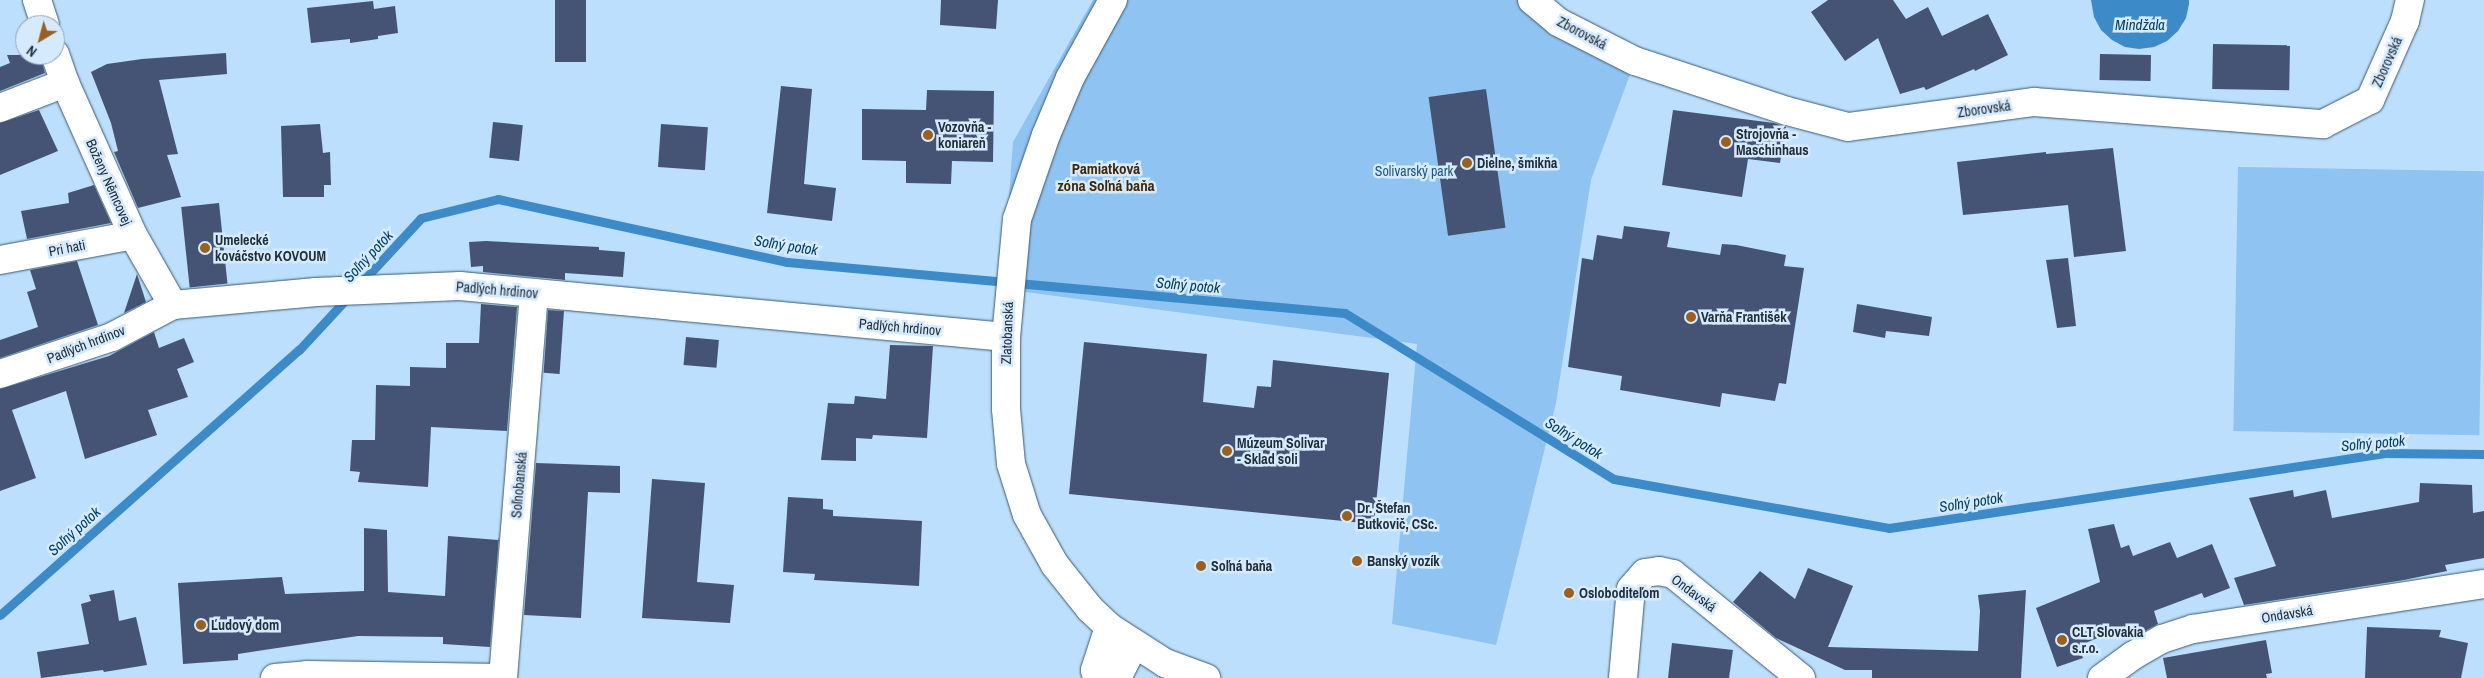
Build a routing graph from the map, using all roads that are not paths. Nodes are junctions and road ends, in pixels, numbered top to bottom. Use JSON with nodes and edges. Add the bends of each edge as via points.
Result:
{"nodes":[{"id":1,"x":37,"y":0,"type":"edge"},
{"id":2,"x":1113,"y":0,"type":"edge"},
{"id":3,"x":1532,"y":0,"type":"edge"},
{"id":4,"x":2408,"y":10,"type":"edge"},
{"id":5,"x":42,"y":15,"type":"edge"},
{"id":6,"x":59,"y":65,"type":"edge"},
{"id":7,"x":65,"y":83,"type":"junction"},
{"id":8,"x":0,"y":108,"type":"edge"},
{"id":9,"x":133,"y":235,"type":"junction"},
{"id":10,"x":0,"y":260,"type":"edge"},
{"id":11,"x":534,"y":293,"type":"junction"},
{"id":12,"x":173,"y":305,"type":"junction"},
{"id":13,"x":1006,"y":337,"type":"junction"},
{"id":14,"x":0,"y":374,"type":"edge"},
{"id":15,"x":2484,"y":584,"type":"edge"},
{"id":16,"x":1110,"y":627,"type":"junction"},
{"id":17,"x":1134,"y":644,"type":"junction"},
{"id":18,"x":275,"y":678,"type":"edge"},
{"id":19,"x":503,"y":678,"type":"edge"},
{"id":20,"x":1097,"y":678,"type":"edge"},
{"id":21,"x":1117,"y":678,"type":"edge"},
{"id":22,"x":1206,"y":678,"type":"edge"},
{"id":23,"x":1623,"y":678,"type":"edge"},
{"id":24,"x":1802,"y":678,"type":"edge"},
{"id":25,"x":2102,"y":678,"type":"edge"}],
"edges":[{"from":1,"to":5,"type":"street"},
{"from":2,"to":13,"type":"street","name":"Zlatobanská","via":[[1070,78],[1016,229]]},
{"from":3,"to":4,"type":"street","name":"Zborovská","via":[[1558,22],[1635,60],[1787,111],[1848,127],[2034,102],[2323,124],[2370,100]]},
{"from":6,"to":7,"type":"street","name":"Boženy Němcovej"},
{"from":7,"to":8,"type":"street"},
{"from":7,"to":9,"type":"street","name":"Boženy Němcovej"},
{"from":9,"to":10,"type":"street","name":"Pri hati"},
{"from":9,"to":12,"type":"street","name":"Boženy Němcovej"},
{"from":11,"to":12,"type":"street","name":"Padlých hrdinov","via":[[460,286],[316,292]]},
{"from":11,"to":13,"type":"street","name":"Padlých hrdinov"},
{"from":11,"to":19,"type":"street","name":"Soľnobanská"},
{"from":12,"to":14,"type":"street","name":"Padlých hrdinov","via":[[112,337]]},
{"from":13,"to":16,"type":"street","name":"Zlatobanská","via":[[1006,410],[1011,464],[1027,515],[1073,590]]},
{"from":15,"to":25,"type":"street","name":"Ondavská","via":[[2193,629],[2162,639]]},
{"from":16,"to":17,"type":"street","name":"Zlatobanská"},
{"from":16,"to":20,"type":"street","via":[[1096,670]]},
{"from":17,"to":21,"type":"street"},
{"from":17,"to":22,"type":"street","name":"Zlatobanská","via":[[1165,663]]},
{"from":18,"to":19,"type":"street","name":"Soľnobanská","via":[[307,675]]},
{"from":23,"to":24,"type":"street","name":"Ondavská","via":[[1631,589],[1645,573],[1659,570],[1674,574]]}]}
